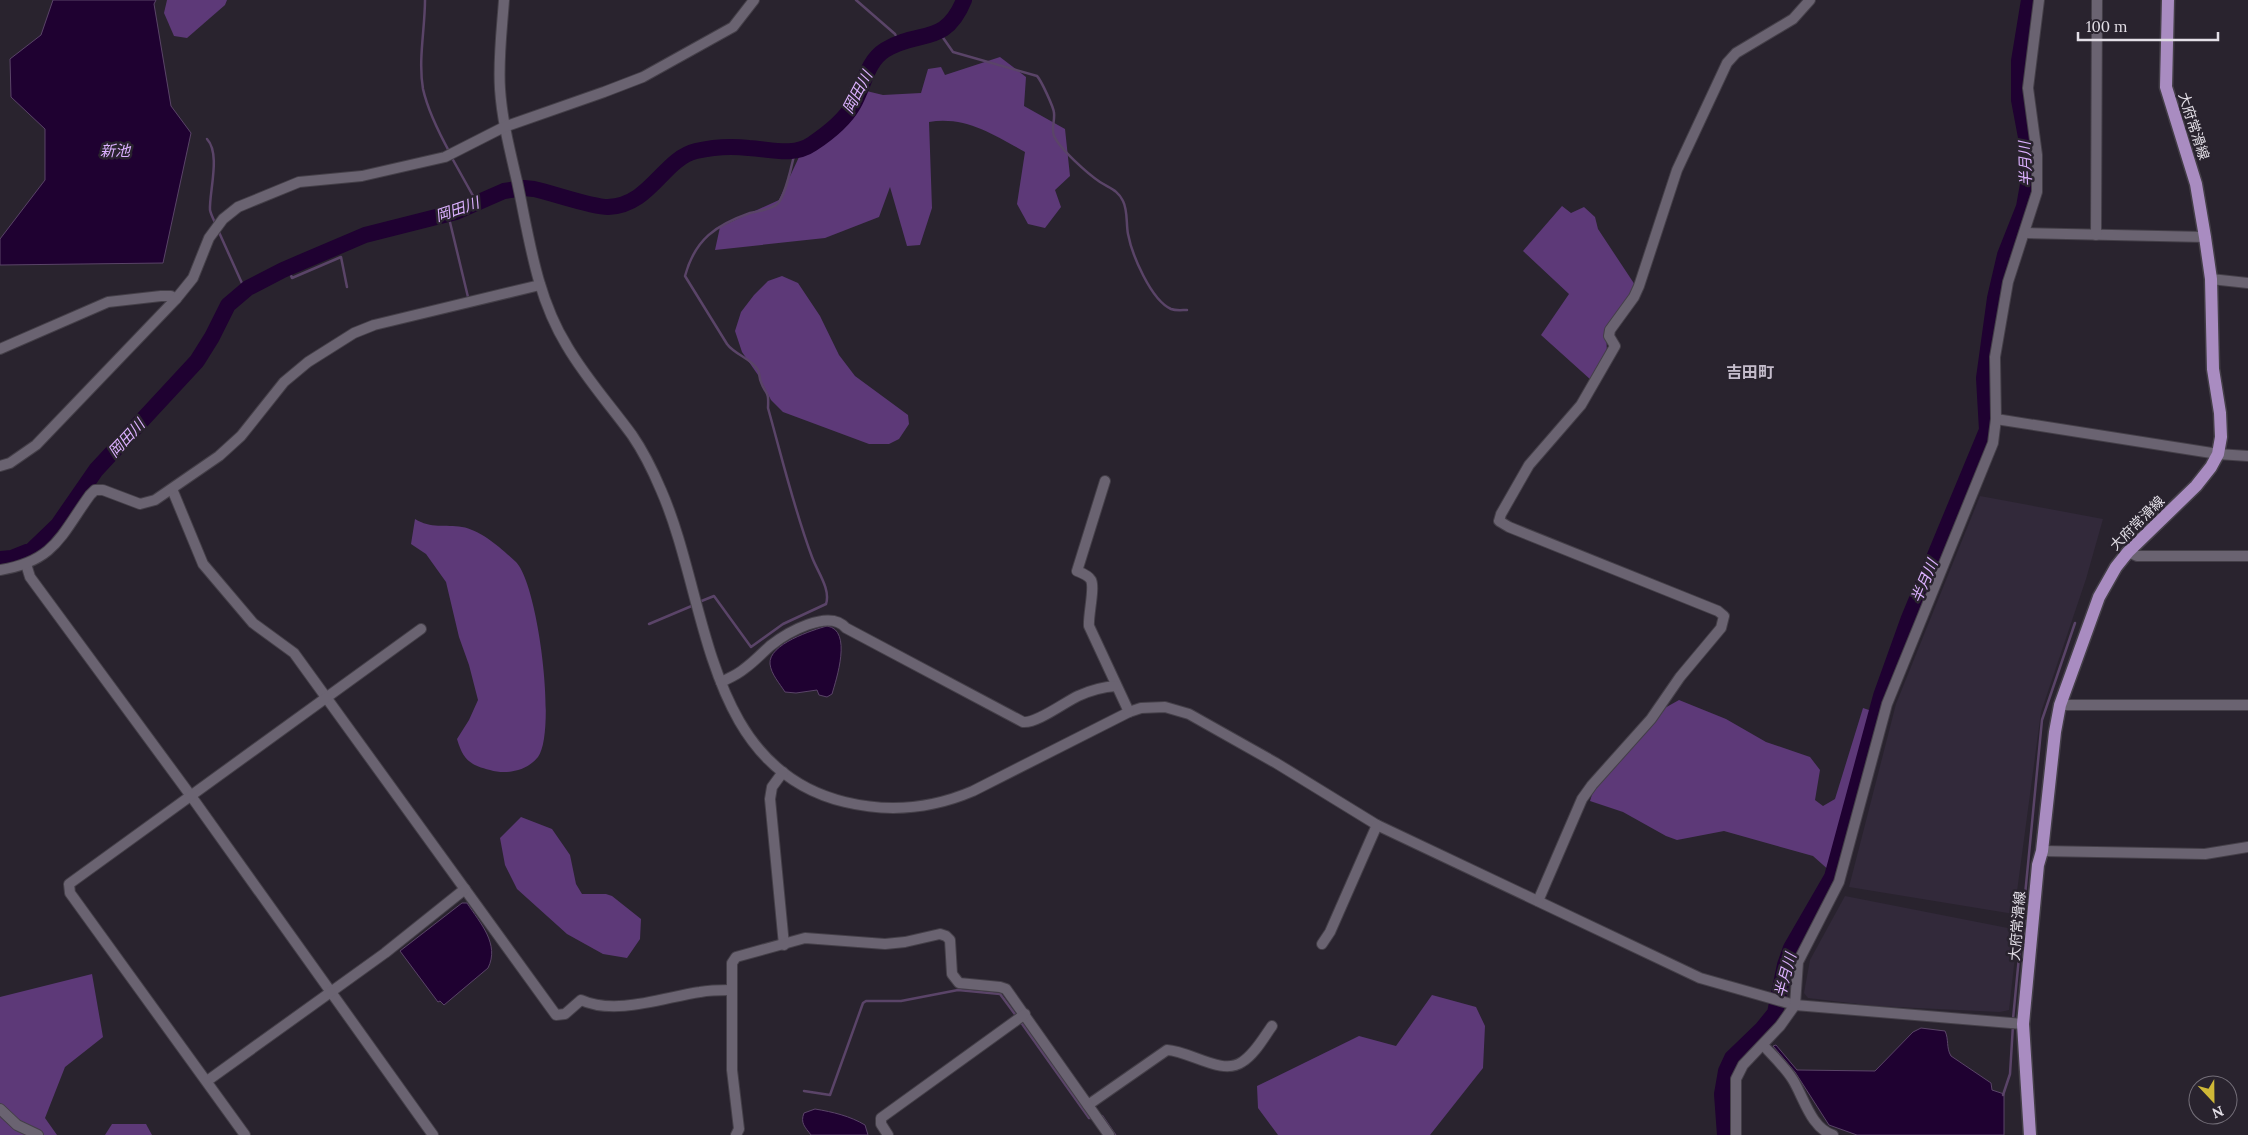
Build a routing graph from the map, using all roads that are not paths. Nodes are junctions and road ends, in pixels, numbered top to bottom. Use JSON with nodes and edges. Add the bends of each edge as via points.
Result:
{"nodes":[{"id":1,"x":504,"y":0,"type":"edge"},
{"id":2,"x":754,"y":0,"type":"edge"},
{"id":3,"x":1810,"y":0,"type":"edge"},
{"id":4,"x":2039,"y":0,"type":"edge"},
{"id":5,"x":2097,"y":0,"type":"edge"},
{"id":6,"x":2168,"y":0,"type":"edge"},
{"id":7,"x":504,"y":127,"type":"junction"},
{"id":8,"x":2025,"y":233,"type":"junction"},
{"id":9,"x":2096,"y":235,"type":"junction"},
{"id":10,"x":2205,"y":237,"type":"junction"},
{"id":11,"x":2211,"y":279,"type":"junction"},
{"id":12,"x":2248,"y":283,"type":"edge"},
{"id":13,"x":540,"y":285,"type":"junction"},
{"id":14,"x":176,"y":300,"type":"junction"},
{"id":15,"x":0,"y":349,"type":"edge"},
{"id":16,"x":1996,"y":419,"type":"junction"},
{"id":17,"x":2218,"y":454,"type":"junction"},
{"id":18,"x":2248,"y":456,"type":"edge"},
{"id":19,"x":0,"y":466,"type":"edge"},
{"id":20,"x":1105,"y":481,"type":"dead end"},
{"id":21,"x":172,"y":489,"type":"junction"},
{"id":22,"x":2128,"y":552,"type":"junction"},
{"id":23,"x":2248,"y":556,"type":"edge"},
{"id":24,"x":26,"y":564,"type":"junction"},
{"id":25,"x":0,"y":570,"type":"edge"},
{"id":26,"x":421,"y":629,"type":"dead end"},
{"id":27,"x":721,"y":682,"type":"junction"},
{"id":28,"x":1116,"y":686,"type":"junction"},
{"id":29,"x":325,"y":697,"type":"junction"},
{"id":30,"x":2248,"y":705,"type":"edge"},
{"id":31,"x":2060,"y":706,"type":"junction"},
{"id":32,"x":1129,"y":712,"type":"junction"},
{"id":33,"x":783,"y":772,"type":"junction"},
{"id":34,"x":191,"y":796,"type":"junction"},
{"id":35,"x":1377,"y":825,"type":"junction"},
{"id":36,"x":2248,"y":847,"type":"edge"},
{"id":37,"x":2042,"y":851,"type":"junction"},
{"id":38,"x":464,"y":889,"type":"junction"},
{"id":39,"x":1538,"y":901,"type":"junction"},
{"id":40,"x":1322,"y":944,"type":"dead end"},
{"id":41,"x":784,"y":945,"type":"junction"},
{"id":42,"x":731,"y":990,"type":"junction"},
{"id":43,"x":330,"y":992,"type":"junction"},
{"id":44,"x":1791,"y":1004,"type":"junction"},
{"id":45,"x":1025,"y":1014,"type":"junction"},
{"id":46,"x":2023,"y":1024,"type":"junction"},
{"id":47,"x":1272,"y":1026,"type":"dead end"},
{"id":48,"x":1763,"y":1045,"type":"junction"},
{"id":49,"x":206,"y":1081,"type":"junction"},
{"id":50,"x":1088,"y":1105,"type":"junction"},
{"id":51,"x":0,"y":1109,"type":"edge"},
{"id":52,"x":38,"y":1135,"type":"edge"},
{"id":53,"x":245,"y":1135,"type":"edge"},
{"id":54,"x":433,"y":1135,"type":"edge"},
{"id":55,"x":736,"y":1135,"type":"edge"},
{"id":56,"x":888,"y":1135,"type":"edge"},
{"id":57,"x":1108,"y":1135,"type":"edge"},
{"id":58,"x":1736,"y":1135,"type":"edge"},
{"id":59,"x":1833,"y":1135,"type":"edge"},
{"id":60,"x":2030,"y":1135,"type":"edge"}],
"edges":[{"from":1,"to":7,"type":"street","via":[[500,80]]},
{"from":2,"to":7,"type":"street","via":[[733,27],[643,76]]},
{"from":3,"to":39,"type":"street","via":[[1793,19],[1736,53],[1727,63],[1677,170],[1634,298],[1610,330],[1614,346],[1581,405],[1529,465],[1501,514],[1499,521],[1509,527],[1653,583],[1724,616],[1721,628],[1680,677],[1651,719],[1582,799]]},
{"from":4,"to":8,"type":"street","via":[[2028,88],[2038,180]]},
{"from":5,"to":9,"type":"street"},
{"from":6,"to":10,"type":"main road","name":"大府常滑線","via":[[2166,87],[2196,184]]},
{"from":7,"to":13,"type":"street"},
{"from":7,"to":14,"type":"street","via":[[445,157],[362,176],[299,182],[238,207],[223,219],[209,238],[193,278]]},
{"from":8,"to":9,"type":"street"},
{"from":8,"to":16,"type":"street","via":[[2008,282],[1995,357]]},
{"from":9,"to":10,"type":"street"},
{"from":10,"to":11,"type":"main road","name":"大府常滑線"},
{"from":11,"to":12,"type":"street"},
{"from":11,"to":17,"type":"main road","name":"大府常滑線","via":[[2213,369],[2221,437]]},
{"from":13,"to":21,"type":"street","via":[[374,325],[340,340],[284,382],[241,436],[219,456]]},
{"from":13,"to":27,"type":"street","via":[[567,346],[633,437],[662,492]]},
{"from":14,"to":15,"type":"street","via":[[162,296],[108,302]]},
{"from":14,"to":19,"type":"street","via":[[36,445],[17,459]]},
{"from":16,"to":17,"type":"street"},
{"from":16,"to":44,"type":"street","via":[[1993,443],[1984,469],[1887,704],[1839,882],[1798,962]]},
{"from":17,"to":18,"type":"street"},
{"from":17,"to":22,"type":"main road","name":"大府常滑線","via":[[2196,486]]},
{"from":20,"to":28,"type":"street","via":[[1077,570],[1089,577],[1092,583],[1089,626]]},
{"from":21,"to":24,"type":"street","via":[[155,500],[140,504],[96,490],[57,543]]},
{"from":21,"to":29,"type":"street","via":[[203,564],[253,623],[294,653]]},
{"from":22,"to":23,"type":"street","via":[[2137,556]]},
{"from":22,"to":31,"type":"main road","name":"大府常滑線","via":[[2100,597]]},
{"from":24,"to":25,"type":"street"},
{"from":24,"to":34,"type":"street","via":[[30,577]]},
{"from":26,"to":29,"type":"street"},
{"from":27,"to":28,"type":"street","via":[[743,671],[781,638],[821,620],[832,619],[1023,722],[1035,721],[1095,688]]},
{"from":27,"to":33,"type":"street","via":[[743,729],[759,750]]},
{"from":28,"to":32,"type":"street"},
{"from":29,"to":34,"type":"street"},
{"from":29,"to":38,"type":"street"},
{"from":30,"to":31,"type":"street"},
{"from":31,"to":37,"type":"main road","name":"大府常滑線"},
{"from":32,"to":33,"type":"street","via":[[973,791],[920,807],[871,807],[833,799]]},
{"from":32,"to":35,"type":"street","via":[[1164,707],[1189,714]]},
{"from":33,"to":41,"type":"street","via":[[772,787],[770,799]]},
{"from":34,"to":43,"type":"street"},
{"from":34,"to":49,"type":"street","via":[[71,881],[68,888]]},
{"from":35,"to":39,"type":"street"},
{"from":35,"to":40,"type":"street"},
{"from":36,"to":37,"type":"street","via":[[2205,854]]},
{"from":37,"to":46,"type":"main road","name":"大府常滑線"},
{"from":38,"to":42,"type":"street","via":[[558,1016],[581,1000],[632,1005],[700,992]]},
{"from":38,"to":43,"type":"street","via":[[385,953]]},
{"from":39,"to":44,"type":"street","via":[[1693,975]]},
{"from":41,"to":42,"type":"street","via":[[736,957],[732,963]]},
{"from":41,"to":45,"type":"street","via":[[805,938],[885,944],[940,934],[950,940],[954,980],[1006,989]]},
{"from":42,"to":55,"type":"street","via":[[732,1070],[739,1125]]},
{"from":43,"to":49,"type":"street"},
{"from":43,"to":54,"type":"street"},
{"from":44,"to":46,"type":"street"},
{"from":44,"to":48,"type":"street"},
{"from":45,"to":50,"type":"street"},
{"from":45,"to":56,"type":"street","via":[[881,1118]]},
{"from":46,"to":60,"type":"main road","name":"大府常滑線"},
{"from":47,"to":50,"type":"street","via":[[1242,1063],[1224,1067],[1183,1052],[1167,1050]]},
{"from":48,"to":58,"type":"street","via":[[1743,1065],[1736,1079]]},
{"from":48,"to":59,"type":"street","via":[[1794,1080],[1819,1127]]},
{"from":49,"to":53,"type":"street"},
{"from":50,"to":57,"type":"street"},
{"from":51,"to":52,"type":"street","via":[[17,1125]]}]}
